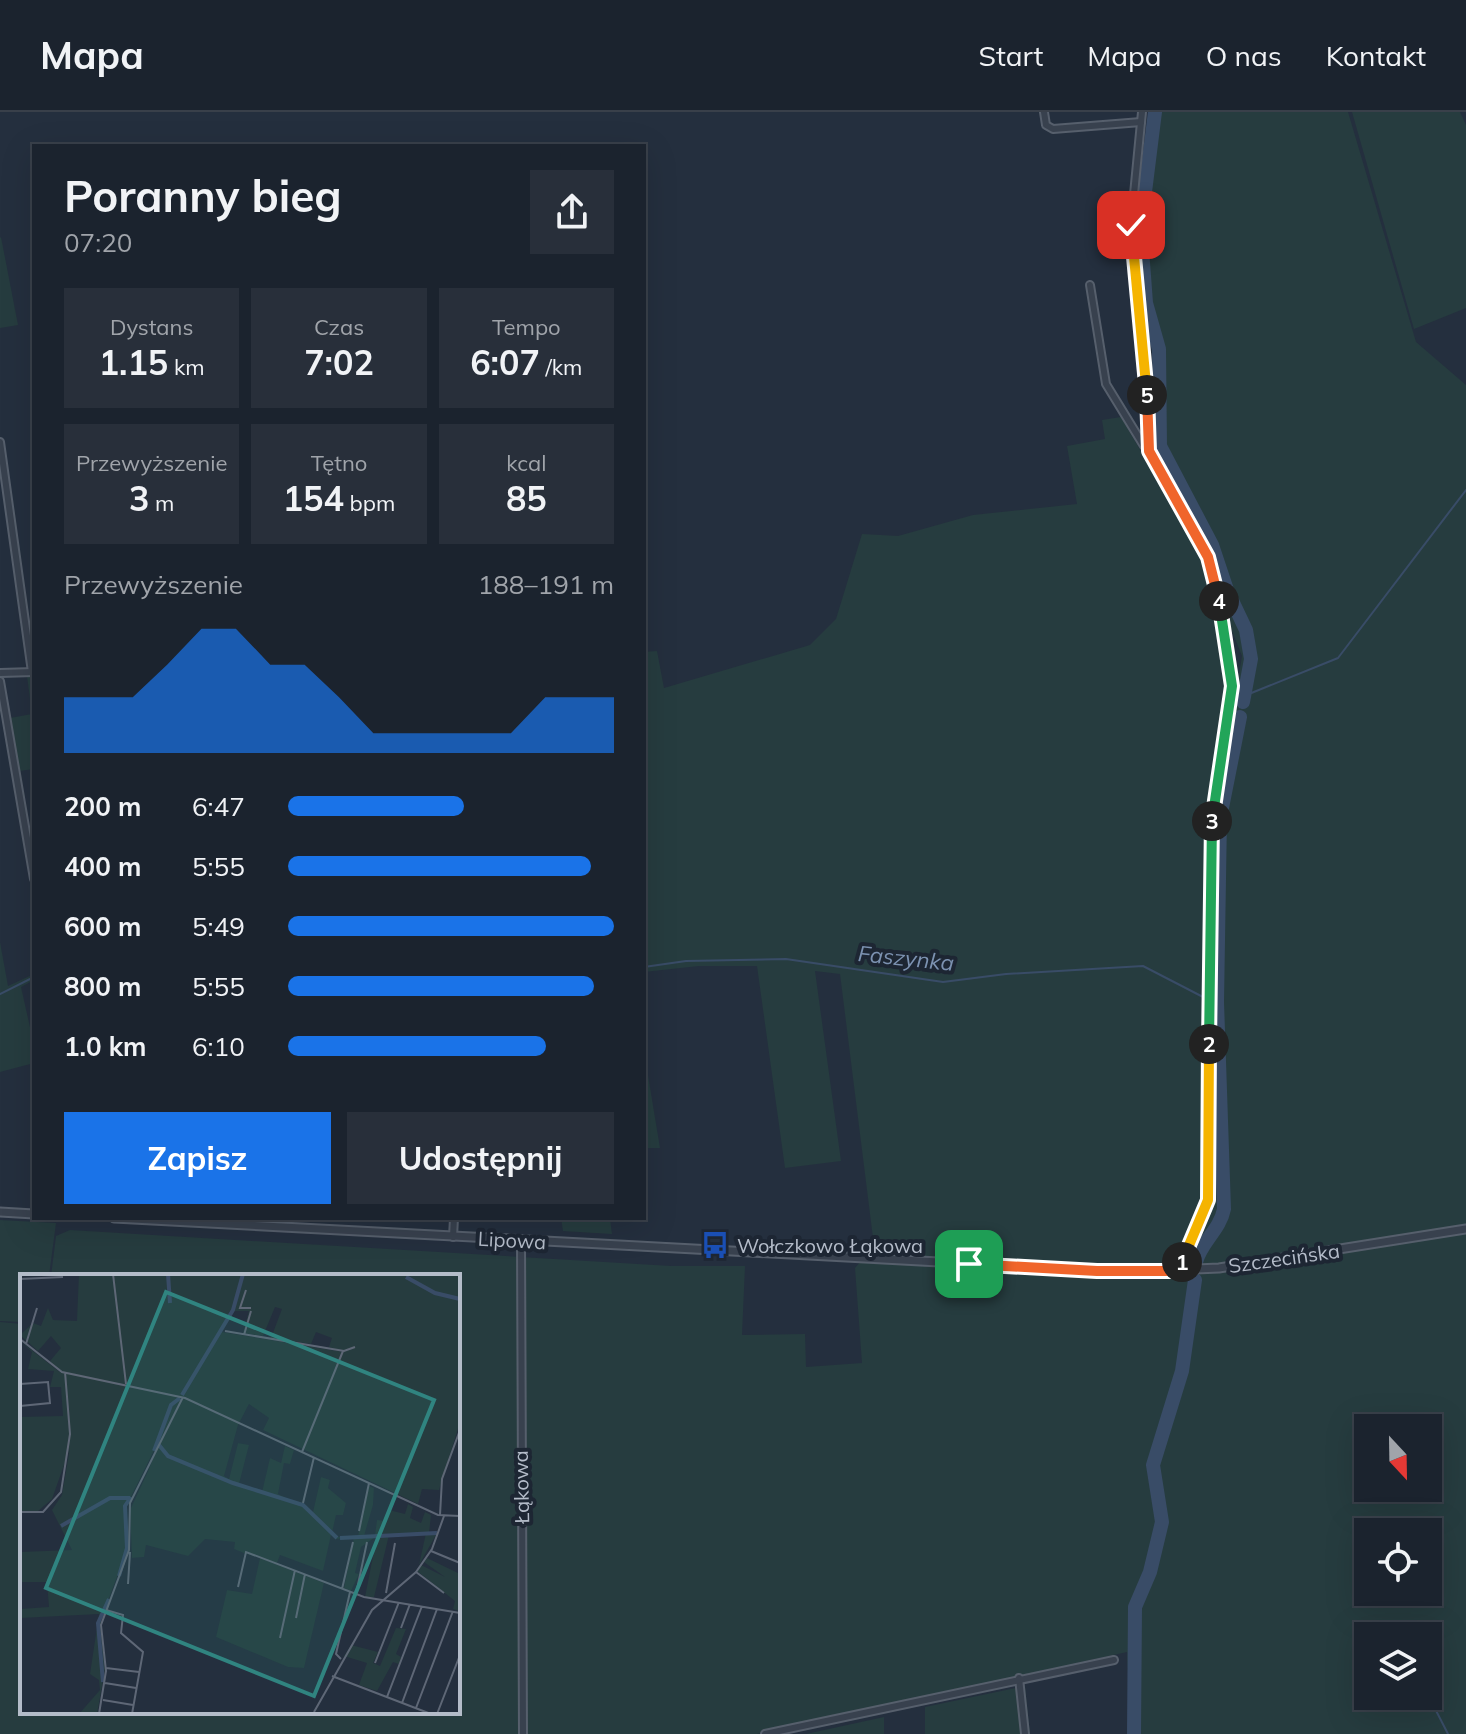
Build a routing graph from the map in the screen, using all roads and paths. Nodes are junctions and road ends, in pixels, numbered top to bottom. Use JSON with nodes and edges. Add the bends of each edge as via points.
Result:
{"nodes":[{"id":1,"x":1044,"y":112,"type":"edge"},
{"id":2,"x":1142,"y":112,"type":"edge"},
{"id":3,"x":1141,"y":122,"type":"junction"},
{"id":4,"x":1090,"y":285,"type":"dead end"},
{"id":5,"x":0,"y":442,"type":"edge"},
{"id":6,"x":1148,"y":446,"type":"junction"},
{"id":7,"x":2,"y":490,"type":"edge"},
{"id":8,"x":32,"y":666,"type":"edge"},
{"id":9,"x":32,"y":672,"type":"edge"},
{"id":10,"x":0,"y":673,"type":"edge"},
{"id":11,"x":0,"y":681,"type":"edge"},
{"id":12,"x":32,"y":867,"type":"edge"},
{"id":13,"x":0,"y":1212,"type":"edge"},
{"id":14,"x":32,"y":1214,"type":"edge"},
{"id":15,"x":162,"y":1220,"type":"edge"},
{"id":16,"x":454,"y":1220,"type":"edge"},
{"id":17,"x":1466,"y":1229,"type":"edge"},
{"id":18,"x":453,"y":1237,"type":"junction"},
{"id":19,"x":521,"y":1240,"type":"junction"},
{"id":20,"x":861,"y":1259,"type":"joint"},
{"id":21,"x":1182,"y":1271,"type":"junction"},
{"id":22,"x":1114,"y":1660,"type":"dead end"},
{"id":23,"x":1019,"y":1678,"type":"junction"},
{"id":24,"x":523,"y":1734,"type":"edge"},
{"id":25,"x":765,"y":1734,"type":"edge"},
{"id":26,"x":1025,"y":1734,"type":"edge"}],
"edges":[{"from":1,"to":3,"type":"street","via":[[1046,125],[1053,129]]},
{"from":2,"to":3,"type":"street"},
{"from":3,"to":6,"type":"street","via":[[1131,225],[1145,353]]},
{"from":4,"to":6,"type":"street","via":[[1106,384]]},
{"from":5,"to":7,"type":"street"},
{"from":6,"to":21,"type":"street","via":[[1208,557],[1232,686],[1212,817],[1208,1200],[1185,1251]]},
{"from":7,"to":8,"type":"street"},
{"from":9,"to":10,"type":"street"},
{"from":11,"to":12,"type":"street"},
{"from":13,"to":14,"type":"street"},
{"from":15,"to":18,"type":"street","name":"Lipowa"},
{"from":16,"to":18,"type":"street"},
{"from":17,"to":21,"type":"street","name":"Szczecińska"},
{"from":18,"to":19,"type":"street","name":"Lipowa"},
{"from":19,"to":20,"type":"street","name":"Lipowa"},
{"from":19,"to":24,"type":"street","name":"Łąkowa"},
{"from":20,"to":21,"type":"street","name":"Szczecińska"},
{"from":22,"to":23,"type":"street"},
{"from":23,"to":25,"type":"street"},
{"from":23,"to":26,"type":"street"}]}
